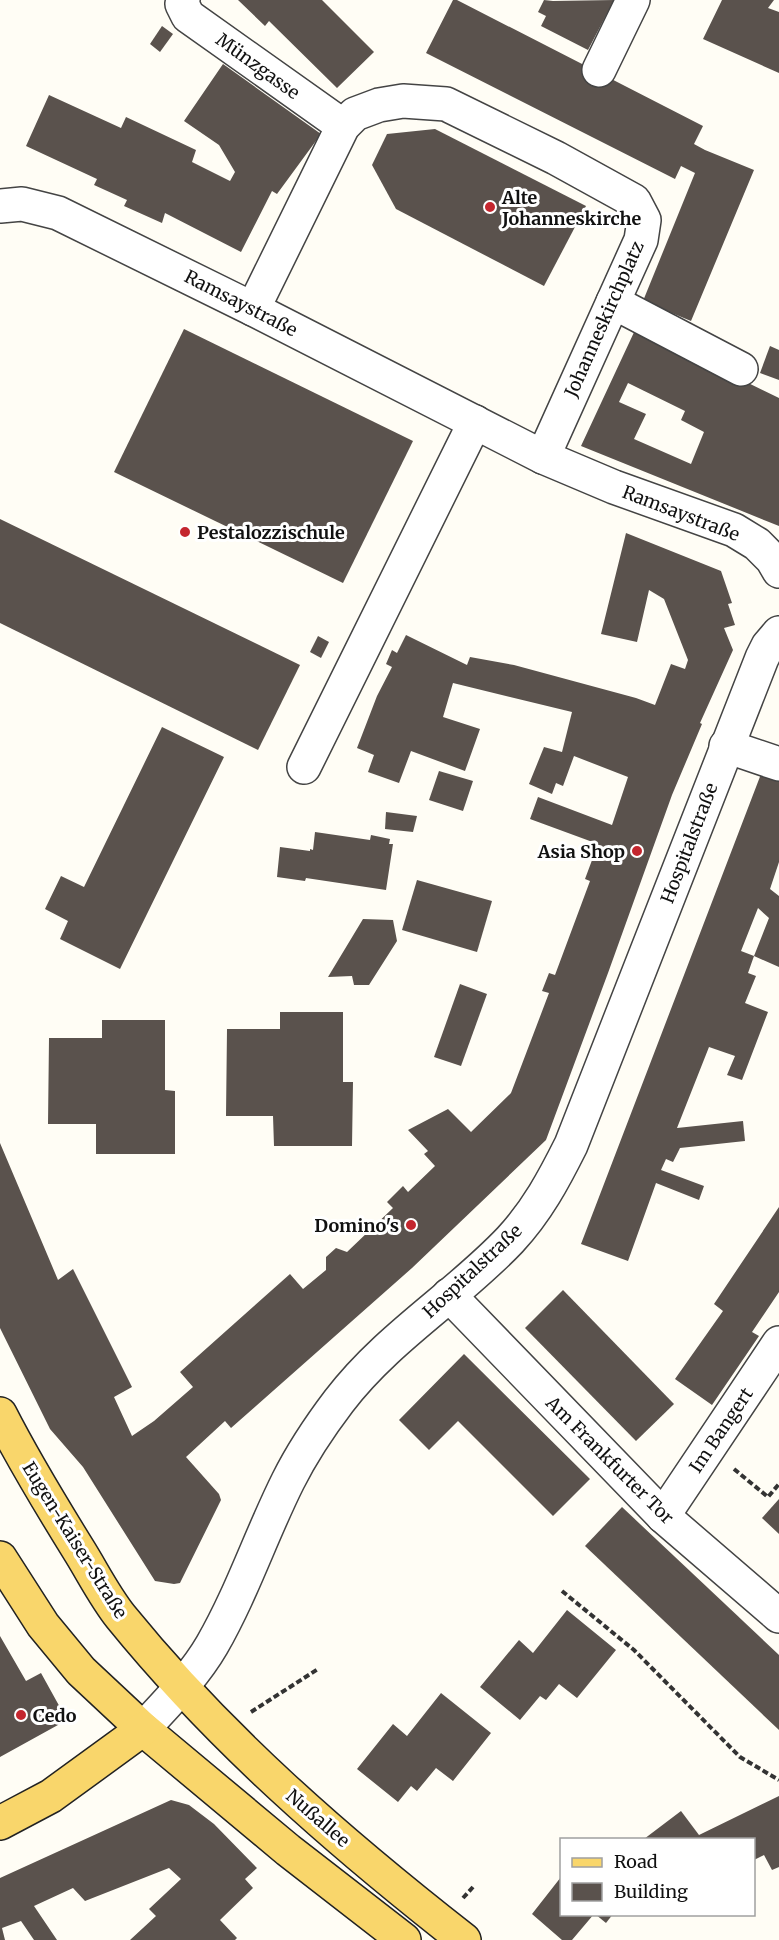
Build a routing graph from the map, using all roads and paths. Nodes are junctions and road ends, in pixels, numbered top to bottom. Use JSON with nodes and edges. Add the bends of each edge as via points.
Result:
{"nodes":[{"id":1,"x":183,"y":0,"type":"edge"},
{"id":2,"x":633,"y":0,"type":"edge"},
{"id":3,"x":599,"y":70,"type":"dead end"},
{"id":4,"x":343,"y":126,"type":"junction"},
{"id":5,"x":0,"y":206,"type":"edge"},
{"id":6,"x":613,"y":302,"type":"junction"},
{"id":7,"x":253,"y":309,"type":"junction"},
{"id":8,"x":741,"y":369,"type":"dead end"},
{"id":9,"x":475,"y":422,"type":"junction"},
{"id":10,"x":543,"y":457,"type":"junction"},
{"id":11,"x":779,"y":571,"type":"edge"},
{"id":12,"x":779,"y":633,"type":"edge"},
{"id":13,"x":726,"y":746,"type":"junction"},
{"id":14,"x":779,"y":764,"type":"edge"},
{"id":15,"x":304,"y":767,"type":"dead end"},
{"id":16,"x":449,"y":1295,"type":"junction"},
{"id":17,"x":779,"y":1343,"type":"edge"},
{"id":18,"x":0,"y":1414,"type":"edge"},
{"id":19,"x":708,"y":1448,"type":"junction"},
{"id":20,"x":779,"y":1484,"type":"edge"},
{"id":21,"x":663,"y":1516,"type":"junction"},
{"id":22,"x":0,"y":1558,"type":"edge"},
{"id":23,"x":562,"y":1590,"type":"dead end"},
{"id":24,"x":779,"y":1616,"type":"edge"},
{"id":25,"x":318,"y":1670,"type":"dead end"},
{"id":26,"x":182,"y":1686,"type":"junction"},
{"id":27,"x":248,"y":1714,"type":"dead end"},
{"id":28,"x":143,"y":1729,"type":"junction"},
{"id":29,"x":779,"y":1780,"type":"edge"},
{"id":30,"x":0,"y":1823,"type":"edge"},
{"id":31,"x":404,"y":1940,"type":"edge"},
{"id":32,"x":464,"y":1940,"type":"edge"}],
"edges":[{"from":1,"to":4,"type":"street","name":"Münzgasse","via":[[188,16]]},
{"from":2,"to":3,"type":"street"},
{"from":4,"to":6,"type":"street","name":"Johanneskirchplatz","via":[[355,114],[379,105],[403,101],[446,104],[634,201],[644,220],[641,240]]},
{"from":4,"to":7,"type":"street","name":"Johanneskirchplatz"},
{"from":5,"to":7,"type":"street","name":"Ramsaystraße","via":[[22,204],[58,213]]},
{"from":6,"to":8,"type":"street"},
{"from":6,"to":10,"type":"street","name":"Johanneskirchplatz"},
{"from":7,"to":9,"type":"street","name":"Ramsaystraße"},
{"from":9,"to":10,"type":"street","name":"Ramsaystraße"},
{"from":9,"to":15,"type":"street"},
{"from":10,"to":11,"type":"street","name":"Ramsaystraße","via":[[734,530],[757,544]]},
{"from":12,"to":13,"type":"street","name":"Hospitalstraße","via":[[762,658]]},
{"from":13,"to":14,"type":"street"},
{"from":13,"to":16,"type":"street","name":"Hospitalstraße","via":[[572,1145],[546,1194],[510,1239]]},
{"from":16,"to":21,"type":"street","name":"Am Frankfurter Tor"},
{"from":16,"to":26,"type":"street","name":"Hospitalstraße","via":[[386,1348],[314,1436],[289,1480],[231,1609]]},
{"from":17,"to":19,"type":"street","name":"Im Bangert"},
{"from":18,"to":26,"type":"main road","name":"Eugen-Kaiser-Straße","via":[[120,1615]]},
{"from":19,"to":20,"type":"path","via":[[768,1497]]},
{"from":19,"to":21,"type":"street","name":"Im Bangert"},
{"from":21,"to":24,"type":"street","name":"Am Frankfurter Tor"},
{"from":22,"to":28,"type":"main road","via":[[43,1625],[81,1671]]},
{"from":23,"to":29,"type":"path","via":[[634,1650],[740,1757]]},
{"from":25,"to":27,"type":"path"},
{"from":26,"to":28,"type":"street","name":"Hospitalstraße"},
{"from":26,"to":32,"type":"main road","name":"Nußallee","via":[[240,1748],[308,1811]]},
{"from":28,"to":30,"type":"main road","via":[[51,1796]]},
{"from":28,"to":31,"type":"main road"}]}
